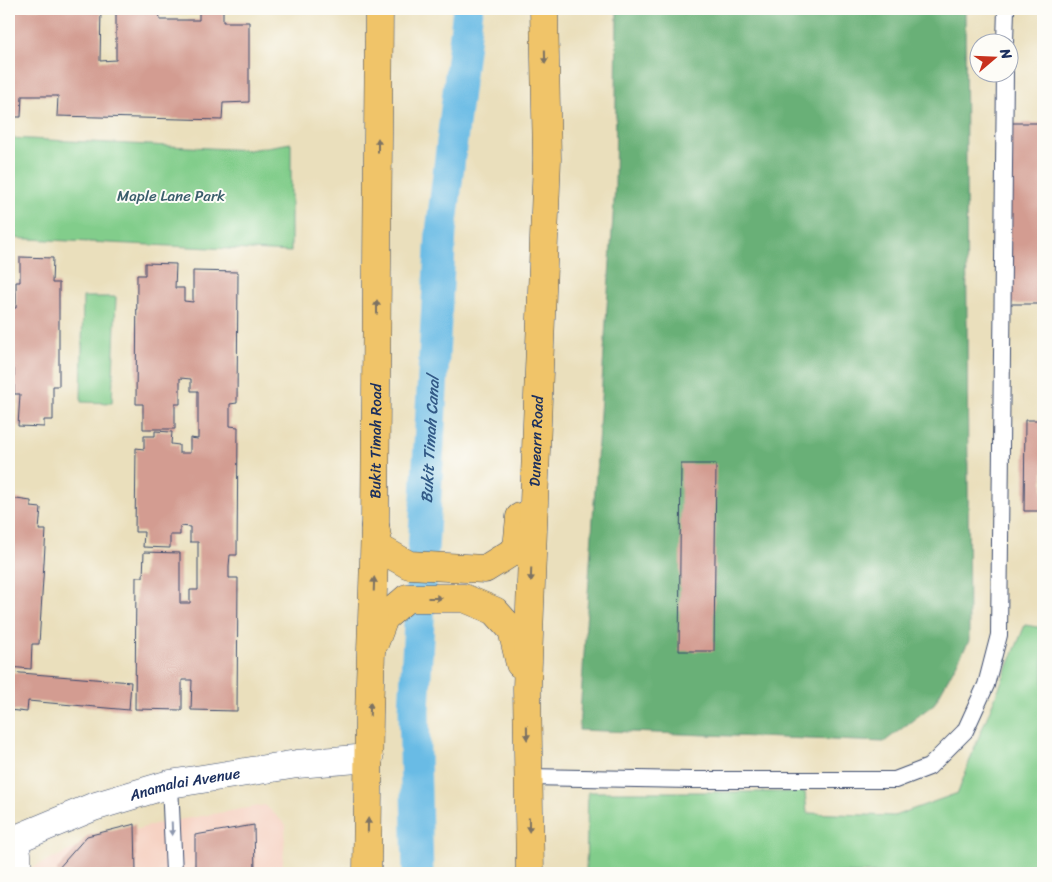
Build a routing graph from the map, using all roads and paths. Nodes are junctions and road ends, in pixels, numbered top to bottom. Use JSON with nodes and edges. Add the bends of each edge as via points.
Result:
{"nodes":[{"id":1,"x":379,"y":9,"type":"edge"},
{"id":2,"x":544,"y":9,"type":"edge"},
{"id":3,"x":1006,"y":9,"type":"edge"},
{"id":4,"x":1005,"y":32,"type":"edge"},
{"id":5,"x":1005,"y":82,"type":"edge"},
{"id":6,"x":547,"y":159,"type":"junction"},
{"id":7,"x":375,"y":526,"type":"junction"},
{"id":8,"x":372,"y":650,"type":"junction"},
{"id":9,"x":527,"y":688,"type":"junction"},
{"id":10,"x":369,"y":758,"type":"junction"},
{"id":11,"x":528,"y":777,"type":"junction"},
{"id":12,"x":170,"y":784,"type":"junction"},
{"id":13,"x":11,"y":841,"type":"edge"},
{"id":14,"x":17,"y":873,"type":"edge"},
{"id":15,"x":174,"y":873,"type":"edge"},
{"id":16,"x":367,"y":873,"type":"edge"},
{"id":17,"x":530,"y":873,"type":"edge"}],
"edges":[{"from":7,"to":1,"type":"highway","name":"Bukit Timah Road","one_way":true},
{"from":2,"to":6,"type":"highway","name":"Dunearn Road","one_way":true},
{"from":3,"to":4,"type":"lane"},
{"from":5,"to":11,"type":"lane","via":[[999,635],[986,685],[965,731],[929,767],[895,780]]},
{"from":6,"to":7,"type":"highway","via":[[517,549],[485,569],[408,565],[379,548]]},
{"from":6,"to":9,"type":"highway","name":"Dunearn Road","one_way":true},
{"from":8,"to":7,"type":"highway","name":"Bukit Timah Road","one_way":true},
{"from":8,"to":9,"type":"highway","one_way":true,"via":[[384,618],[407,598],[464,598],[495,611],[512,630]]},
{"from":10,"to":8,"type":"highway","name":"Bukit Timah Road","one_way":true},
{"from":9,"to":11,"type":"highway","name":"Dunearn Road","one_way":true},
{"from":10,"to":12,"type":"street","name":"Anamalai Avenue","via":[[297,764]]},
{"from":16,"to":10,"type":"highway","name":"Bukit Timah Road","one_way":true},
{"from":11,"to":17,"type":"highway","name":"Dunearn Road","one_way":true},
{"from":12,"to":13,"type":"street","name":"Anamalai Avenue","via":[[93,807]]},
{"from":12,"to":15,"type":"lane","one_way":true},
{"from":13,"to":14,"type":"street","via":[[17,854]]}]}
